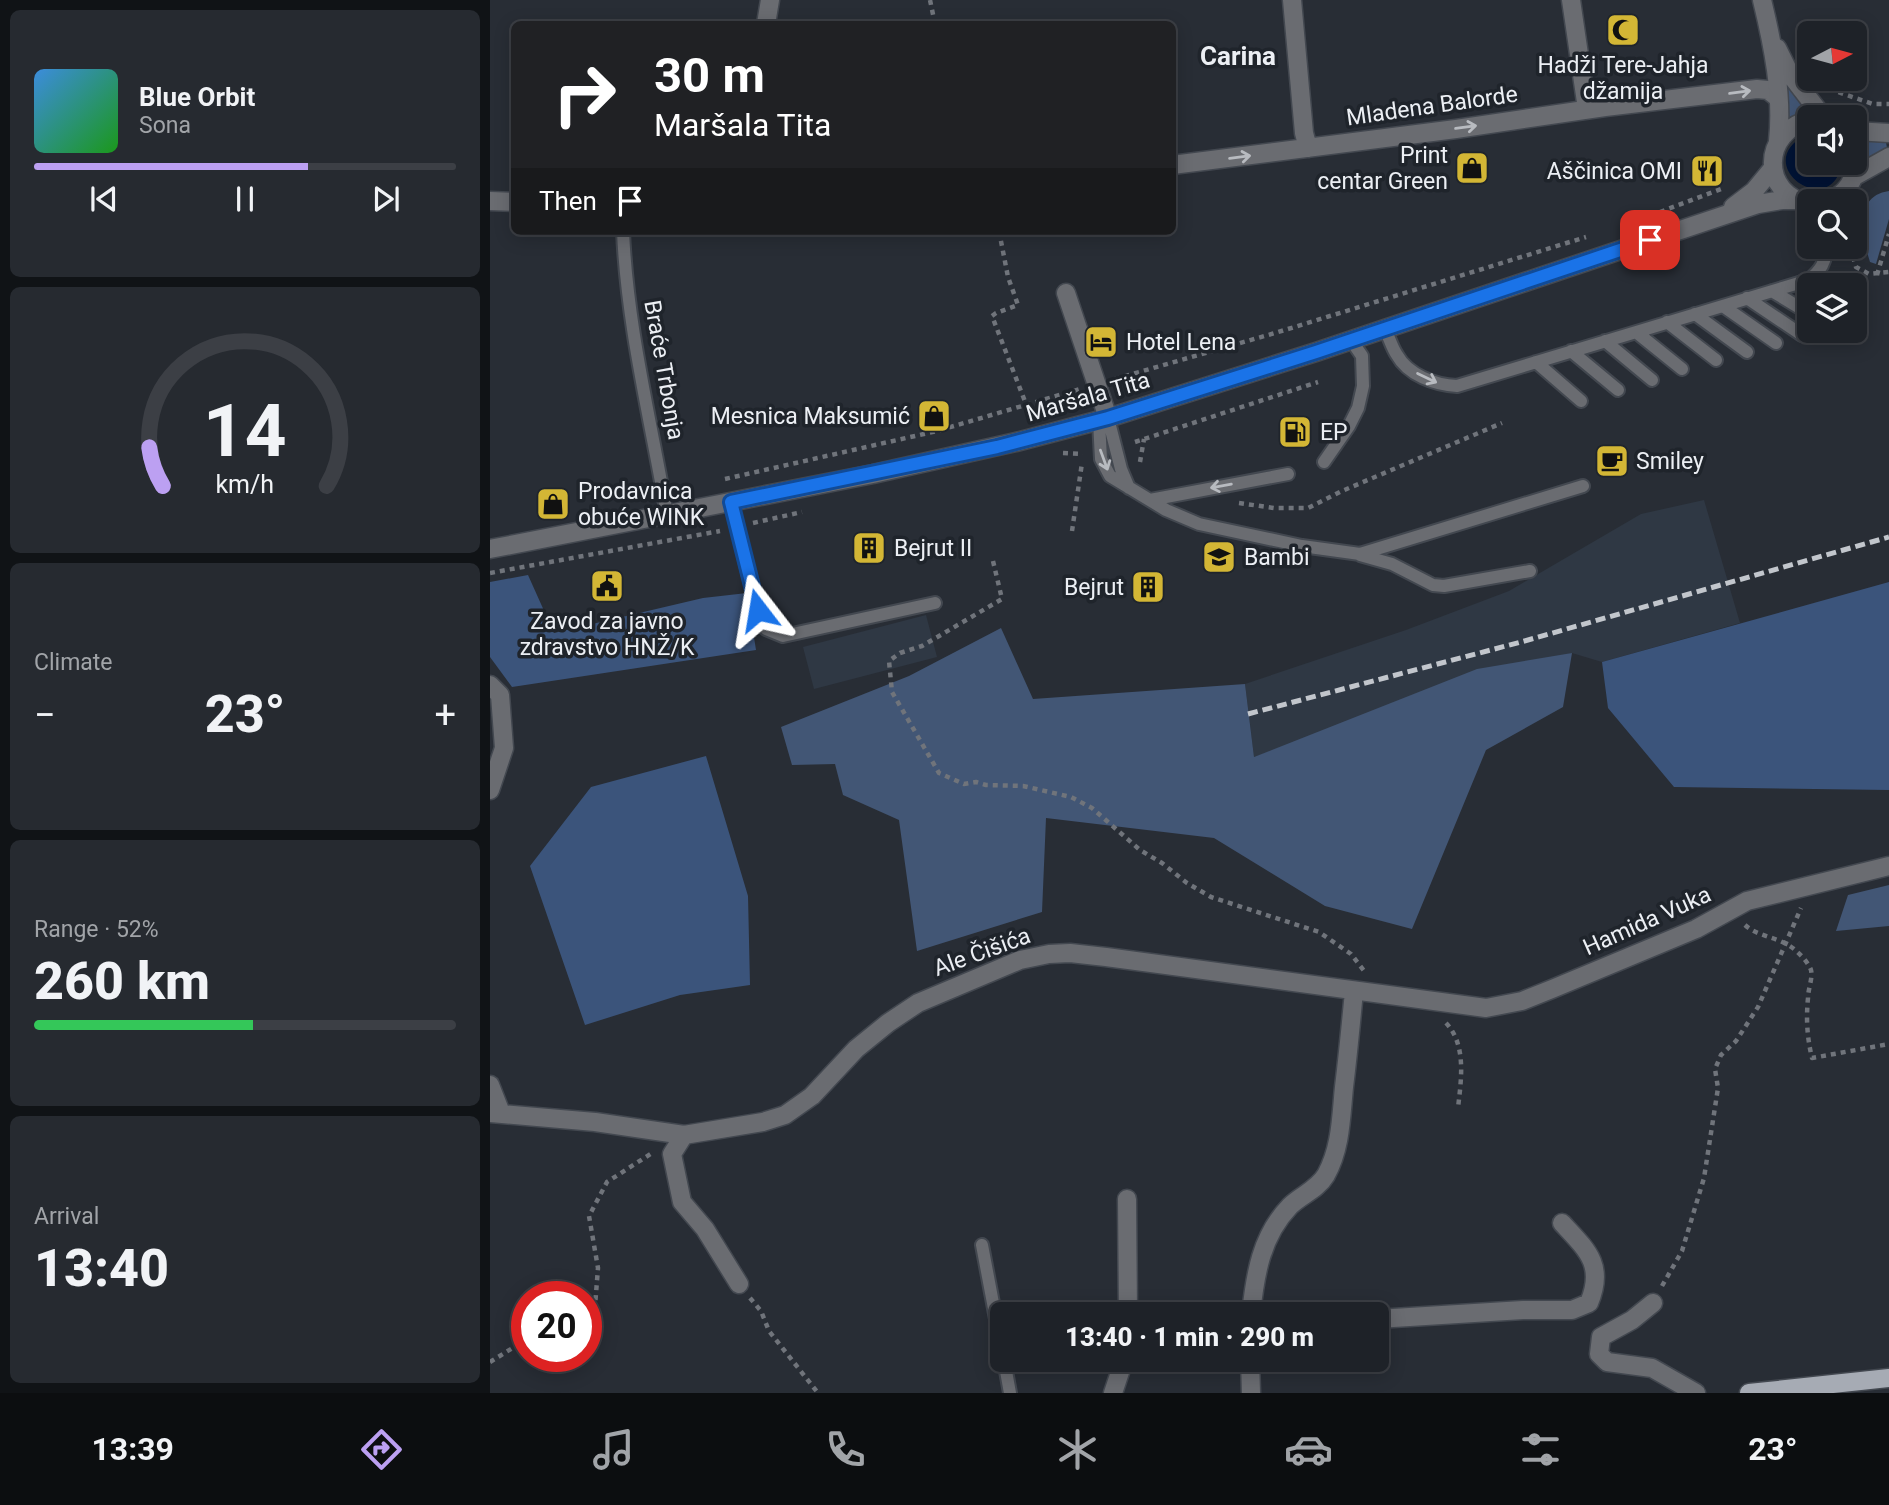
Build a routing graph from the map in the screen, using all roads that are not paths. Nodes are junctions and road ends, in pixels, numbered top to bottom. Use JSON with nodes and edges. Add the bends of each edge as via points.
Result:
{"nodes":[{"id":1,"x":770,"y":0,"type":"edge"},
{"id":2,"x":1292,"y":0,"type":"edge"},
{"id":3,"x":1571,"y":0,"type":"edge"},
{"id":4,"x":1762,"y":0,"type":"edge"},
{"id":5,"x":766,"y":21,"type":"edge"},
{"id":6,"x":1770,"y":32,"type":"junction"},
{"id":7,"x":1777,"y":98,"type":"junction"},
{"id":8,"x":1814,"y":105,"type":"edge"},
{"id":9,"x":1587,"y":109,"type":"junction"},
{"id":10,"x":1797,"y":124,"type":"edge"},
{"id":11,"x":1867,"y":132,"type":"edge"},
{"id":12,"x":1889,"y":133,"type":"edge"},
{"id":13,"x":1778,"y":141,"type":"junction"},
{"id":14,"x":1308,"y":148,"type":"junction"},
{"id":15,"x":1889,"y":157,"type":"edge"},
{"id":16,"x":1176,"y":164,"type":"edge"},
{"id":17,"x":1773,"y":168,"type":"junction"},
{"id":18,"x":1855,"y":176,"type":"joint"},
{"id":19,"x":1846,"y":189,"type":"edge"},
{"id":20,"x":1797,"y":199,"type":"edge"},
{"id":21,"x":490,"y":201,"type":"edge"},
{"id":22,"x":1797,"y":201,"type":"edge"},
{"id":23,"x":511,"y":202,"type":"edge"},
{"id":24,"x":1722,"y":215,"type":"junction"},
{"id":25,"x":624,"y":235,"type":"edge"},
{"id":26,"x":1797,"y":288,"type":"edge"},
{"id":27,"x":1772,"y":291,"type":"junction"},
{"id":28,"x":1066,"y":293,"type":"dead end"},
{"id":29,"x":1747,"y":298,"type":"junction"},
{"id":30,"x":1723,"y":306,"type":"junction"},
{"id":31,"x":1797,"y":306,"type":"edge"},
{"id":32,"x":1695,"y":314,"type":"junction"},
{"id":33,"x":1667,"y":322,"type":"junction"},
{"id":34,"x":1385,"y":329,"type":"junction"},
{"id":35,"x":1636,"y":332,"type":"junction"},
{"id":36,"x":1797,"y":332,"type":"edge"},
{"id":37,"x":1351,"y":340,"type":"junction"},
{"id":38,"x":1605,"y":341,"type":"junction"},
{"id":39,"x":1776,"y":343,"type":"dead end"},
{"id":40,"x":1571,"y":351,"type":"junction"},
{"id":41,"x":1746,"y":352,"type":"dead end"},
{"id":42,"x":1716,"y":360,"type":"dead end"},
{"id":43,"x":1536,"y":362,"type":"junction"},
{"id":44,"x":1682,"y":369,"type":"dead end"},
{"id":45,"x":1652,"y":380,"type":"dead end"},
{"id":46,"x":1618,"y":390,"type":"dead end"},
{"id":47,"x":1581,"y":401,"type":"dead end"},
{"id":48,"x":1103,"y":419,"type":"junction"},
{"id":49,"x":1324,"y":463,"type":"dead end"},
{"id":50,"x":1288,"y":474,"type":"dead end"},
{"id":51,"x":1583,"y":486,"type":"dead end"},
{"id":52,"x":1150,"y":500,"type":"junction"},
{"id":53,"x":731,"y":502,"type":"junction"},
{"id":54,"x":667,"y":515,"type":"junction"},
{"id":55,"x":490,"y":549,"type":"edge"},
{"id":56,"x":1360,"y":554,"type":"junction"},
{"id":57,"x":1530,"y":571,"type":"dead end"},
{"id":58,"x":935,"y":603,"type":"dead end"},
{"id":59,"x":490,"y":685,"type":"edge"},
{"id":60,"x":490,"y":790,"type":"edge"},
{"id":61,"x":1889,"y":866,"type":"edge"},
{"id":62,"x":1354,"y":991,"type":"junction"},
{"id":63,"x":1423,"y":1000,"type":"joint"},
{"id":64,"x":490,"y":1085,"type":"edge"},
{"id":65,"x":496,"y":1113,"type":"edge"},
{"id":66,"x":684,"y":1135,"type":"junction"},
{"id":67,"x":1127,"y":1199,"type":"dead end"},
{"id":68,"x":1562,"y":1223,"type":"dead end"},
{"id":69,"x":982,"y":1245,"type":"dead end"},
{"id":70,"x":739,"y":1284,"type":"road end"},
{"id":71,"x":993,"y":1302,"type":"edge"},
{"id":72,"x":1128,"y":1302,"type":"edge"},
{"id":73,"x":1252,"y":1302,"type":"edge"},
{"id":74,"x":1653,"y":1303,"type":"road end"},
{"id":75,"x":1389,"y":1318,"type":"edge"},
{"id":76,"x":1006,"y":1372,"type":"edge"},
{"id":77,"x":1120,"y":1372,"type":"edge"},
{"id":78,"x":1250,"y":1372,"type":"edge"},
{"id":79,"x":1889,"y":1378,"type":"edge"},
{"id":80,"x":1010,"y":1393,"type":"edge"},
{"id":81,"x":1113,"y":1393,"type":"edge"},
{"id":82,"x":1251,"y":1393,"type":"edge"},
{"id":83,"x":1696,"y":1393,"type":"edge"},
{"id":84,"x":1749,"y":1393,"type":"edge"}],
"edges":[{"from":1,"to":5,"type":"street"},
{"from":2,"to":14,"type":"street"},
{"from":3,"to":9,"type":"street"},
{"from":4,"to":6,"type":"street"},
{"from":6,"to":7,"type":"street"},
{"from":6,"to":8,"type":"street","via":[[1790,74]]},
{"from":9,"to":7,"type":"street","name":"Mladena Balorde","one_way":true,"via":[[1757,89],[1768,90]]},
{"from":7,"to":13,"type":"street"},
{"from":14,"to":9,"type":"street","name":"Mladena Balorde","one_way":true},
{"from":10,"to":13,"type":"street"},
{"from":11,"to":12,"type":"street"},
{"from":13,"to":17,"type":"street"},
{"from":16,"to":14,"type":"street","name":"Mladena Balorde","one_way":true},
{"from":15,"to":18,"type":"street"},
{"from":17,"to":20,"type":"street","via":[[1785,192]]},
{"from":17,"to":24,"type":"street","name":"Maršala Tita","via":[[1754,191]]},
{"from":18,"to":19,"type":"street"},
{"from":21,"to":23,"type":"street"},
{"from":22,"to":24,"type":"street","name":"Maršala Tita","via":[[1758,204]]},
{"from":24,"to":34,"type":"street","name":"Maršala Tita"},
{"from":25,"to":54,"type":"lane","name":"Braće Trbonja","via":[[633,329]]},
{"from":26,"to":27,"type":"lane"},
{"from":27,"to":29,"type":"lane"},
{"from":27,"to":31,"type":"lane"},
{"from":28,"to":48,"type":"street","via":[[1097,384]]},
{"from":29,"to":30,"type":"lane"},
{"from":29,"to":36,"type":"lane"},
{"from":30,"to":32,"type":"lane"},
{"from":30,"to":39,"type":"lane"},
{"from":32,"to":33,"type":"lane"},
{"from":32,"to":41,"type":"lane"},
{"from":33,"to":35,"type":"lane"},
{"from":33,"to":42,"type":"lane"},
{"from":34,"to":37,"type":"street","name":"Maršala Tita"},
{"from":34,"to":43,"type":"lane","one_way":true,"via":[[1405,366],[1442,385],[1457,386]]},
{"from":35,"to":38,"type":"lane"},
{"from":35,"to":44,"type":"lane"},
{"from":37,"to":48,"type":"street","name":"Maršala Tita"},
{"from":37,"to":49,"type":"lane","via":[[1362,356],[1363,386],[1349,426]]},
{"from":38,"to":40,"type":"lane"},
{"from":38,"to":45,"type":"lane"},
{"from":40,"to":43,"type":"lane"},
{"from":40,"to":46,"type":"lane"},
{"from":43,"to":47,"type":"lane"},
{"from":48,"to":52,"type":"lane","via":[[1101,459],[1110,476]]},
{"from":48,"to":53,"type":"street","name":"Maršala Tita","via":[[997,447]]},
{"from":50,"to":52,"type":"lane","one_way":true},
{"from":51,"to":56,"type":"lane"},
{"from":52,"to":56,"type":"lane","via":[[1199,524]]},
{"from":53,"to":54,"type":"street","name":"Maršala Tita"},
{"from":53,"to":58,"type":"lane","via":[[766,629],[783,636]]},
{"from":54,"to":55,"type":"street","name":"Maršala Tita"},
{"from":56,"to":57,"type":"lane","via":[[1433,585]]},
{"from":59,"to":60,"type":"street","via":[[500,695],[504,748]]},
{"from":61,"to":63,"type":"street","name":"Hamida Vuka","via":[[1747,901],[1675,938],[1522,1001],[1486,1008]]},
{"from":62,"to":63,"type":"street","name":"Ale Čišića"},
{"from":62,"to":66,"type":"street","name":"Ale Čišića","via":[[1070,953],[1020,960],[918,1003],[856,1049],[812,1096],[785,1115]]},
{"from":62,"to":73,"type":"street","via":[[1338,1148],[1325,1177],[1293,1203],[1272,1229],[1254,1280]]},
{"from":64,"to":65,"type":"street","name":"Ale Čišića"},
{"from":65,"to":66,"type":"street","name":"Ale Čišića"},
{"from":66,"to":70,"type":"street","via":[[672,1154],[682,1202]]},
{"from":67,"to":72,"type":"street"},
{"from":68,"to":75,"type":"street","via":[[1592,1259],[1597,1285],[1589,1303],[1572,1310]]},
{"from":69,"to":71,"type":"lane"},
{"from":74,"to":83,"type":"street","via":[[1601,1337],[1599,1354],[1607,1362],[1652,1368]]},
{"from":76,"to":80,"type":"lane"},
{"from":77,"to":81,"type":"street"},
{"from":78,"to":82,"type":"street"},
{"from":79,"to":84,"type":"main road"}]}
